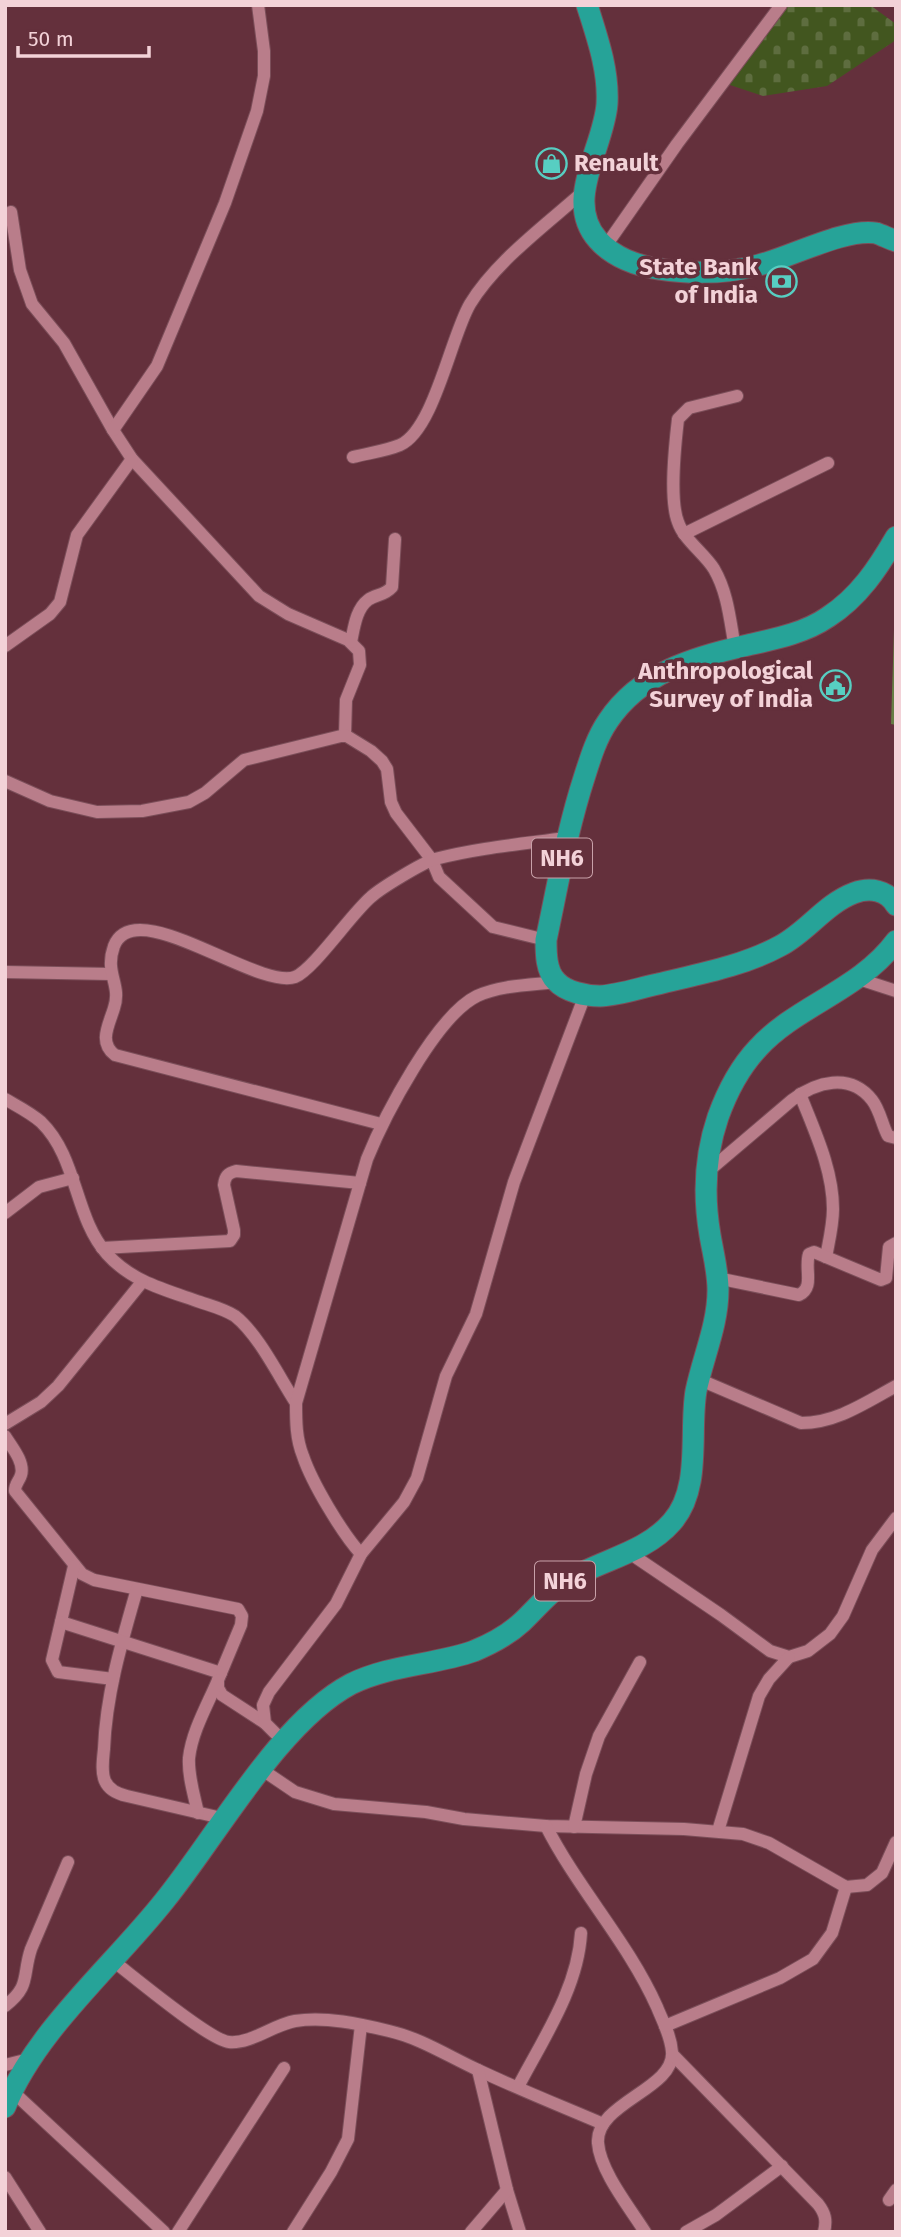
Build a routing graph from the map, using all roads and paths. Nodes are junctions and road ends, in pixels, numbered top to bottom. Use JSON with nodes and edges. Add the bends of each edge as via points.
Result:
{"nodes":[{"id":1,"x":258,"y":5,"type":"edge"},
{"id":2,"x":587,"y":5,"type":"edge"},
{"id":3,"x":781,"y":5,"type":"edge"},
{"id":4,"x":584,"y":191,"type":"junction"},
{"id":5,"x":11,"y":212,"type":"dead end"},
{"id":6,"x":896,"y":242,"type":"edge"},
{"id":7,"x":605,"y":247,"type":"junction"},
{"id":8,"x":737,"y":396,"type":"dead end"},
{"id":9,"x":113,"y":430,"type":"junction"},
{"id":10,"x":353,"y":457,"type":"dead end"},
{"id":11,"x":132,"y":458,"type":"junction"},
{"id":12,"x":828,"y":463,"type":"dead end"},
{"id":13,"x":684,"y":534,"type":"junction"},
{"id":14,"x":896,"y":537,"type":"edge"},
{"id":15,"x":395,"y":539,"type":"dead end"},
{"id":16,"x":351,"y":642,"type":"junction"},
{"id":17,"x":5,"y":646,"type":"edge"},
{"id":18,"x":735,"y":648,"type":"junction"},
{"id":19,"x":345,"y":735,"type":"junction"},
{"id":20,"x":5,"y":781,"type":"edge"},
{"id":21,"x":566,"y":838,"type":"junction"},
{"id":22,"x":432,"y":860,"type":"junction"},
{"id":23,"x":896,"y":905,"type":"edge"},
{"id":24,"x":546,"y":940,"type":"junction"},
{"id":25,"x":896,"y":941,"type":"edge"},
{"id":26,"x":5,"y":972,"type":"edge"},
{"id":27,"x":110,"y":974,"type":"junction"},
{"id":28,"x":859,"y":979,"type":"junction"},
{"id":29,"x":557,"y":982,"type":"junction"},
{"id":30,"x":896,"y":991,"type":"edge"},
{"id":31,"x":585,"y":995,"type":"junction"},
{"id":32,"x":800,"y":1094,"type":"junction"},
{"id":33,"x":5,"y":1099,"type":"edge"},
{"id":34,"x":382,"y":1124,"type":"junction"},
{"id":35,"x":896,"y":1138,"type":"edge"},
{"id":36,"x":705,"y":1175,"type":"junction"},
{"id":37,"x":73,"y":1178,"type":"junction"},
{"id":38,"x":360,"y":1183,"type":"junction"},
{"id":39,"x":5,"y":1213,"type":"edge"},
{"id":40,"x":896,"y":1243,"type":"edge"},
{"id":41,"x":102,"y":1248,"type":"junction"},
{"id":42,"x":826,"y":1257,"type":"junction"},
{"id":43,"x":717,"y":1278,"type":"junction"},
{"id":44,"x":142,"y":1282,"type":"junction"},
{"id":45,"x":698,"y":1379,"type":"junction"},
{"id":46,"x":896,"y":1386,"type":"edge"},
{"id":47,"x":296,"y":1403,"type":"junction"},
{"id":48,"x":5,"y":1423,"type":"edge"},
{"id":49,"x":5,"y":1436,"type":"edge"},
{"id":50,"x":896,"y":1518,"type":"edge"},
{"id":51,"x":628,"y":1552,"type":"junction"},
{"id":52,"x":361,"y":1554,"type":"junction"},
{"id":53,"x":74,"y":1566,"type":"junction"},
{"id":54,"x":137,"y":1589,"type":"junction"},
{"id":55,"x":61,"y":1622,"type":"junction"},
{"id":56,"x":122,"y":1640,"type":"junction"},
{"id":57,"x":789,"y":1657,"type":"junction"},
{"id":58,"x":640,"y":1662,"type":"dead end"},
{"id":59,"x":220,"y":1676,"type":"junction"},
{"id":60,"x":113,"y":1679,"type":"junction"},
{"id":61,"x":265,"y":1723,"type":"junction"},
{"id":62,"x":284,"y":1742,"type":"junction"},
{"id":63,"x":261,"y":1769,"type":"junction"},
{"id":64,"x":198,"y":1812,"type":"junction"},
{"id":65,"x":226,"y":1819,"type":"junction"},
{"id":66,"x":546,"y":1826,"type":"junction"},
{"id":67,"x":575,"y":1827,"type":"junction"},
{"id":68,"x":718,"y":1831,"type":"junction"},
{"id":69,"x":896,"y":1842,"type":"edge"},
{"id":70,"x":68,"y":1862,"type":"dead end"},
{"id":71,"x":846,"y":1887,"type":"junction"},
{"id":72,"x":581,"y":1933,"type":"dead end"},
{"id":73,"x":112,"y":1960,"type":"junction"},
{"id":74,"x":5,"y":2006,"type":"edge"},
{"id":75,"x":361,"y":2025,"type":"junction"},
{"id":76,"x":665,"y":2026,"type":"junction"},
{"id":77,"x":673,"y":2055,"type":"junction"},
{"id":78,"x":29,"y":2059,"type":"junction"},
{"id":79,"x":5,"y":2066,"type":"edge"},
{"id":80,"x":284,"y":2068,"type":"dead end"},
{"id":81,"x":478,"y":2070,"type":"junction"},
{"id":82,"x":518,"y":2087,"type":"junction"},
{"id":83,"x":8,"y":2099,"type":"edge"},
{"id":84,"x":603,"y":2124,"type":"junction"},
{"id":85,"x":782,"y":2166,"type":"junction"},
{"id":86,"x":5,"y":2177,"type":"edge"},
{"id":87,"x":507,"y":2190,"type":"junction"},
{"id":88,"x":40,"y":2232,"type":"edge"},
{"id":89,"x":164,"y":2232,"type":"edge"},
{"id":90,"x":178,"y":2232,"type":"edge"},
{"id":91,"x":293,"y":2232,"type":"edge"},
{"id":92,"x":471,"y":2232,"type":"edge"},
{"id":93,"x":520,"y":2232,"type":"edge"},
{"id":94,"x":645,"y":2232,"type":"edge"},
{"id":95,"x":686,"y":2232,"type":"edge"},
{"id":96,"x":824,"y":2232,"type":"edge"}],
"edges":[{"from":1,"to":9,"type":"street","via":[[264,76],[257,111],[206,254],[157,366]]},
{"from":2,"to":4,"type":"highway","via":[[606,76],[607,103]]},
{"from":3,"to":7,"type":"street"},
{"from":4,"to":7,"type":"highway","via":[[586,222]]},
{"from":4,"to":10,"type":"street","via":[[494,274],[471,303],[440,385],[416,430],[402,445]]},
{"from":5,"to":9,"type":"street","via":[[29,297],[64,343]]},
{"from":6,"to":7,"type":"highway","via":[[876,233],[854,234],[758,265],[695,273],[649,268]]},
{"from":8,"to":13,"type":"street","via":[[689,408],[678,419],[675,511]]},
{"from":9,"to":11,"type":"street"},
{"from":11,"to":16,"type":"street","via":[[260,596]]},
{"from":11,"to":17,"type":"street","via":[[77,535],[60,601],[50,614]]},
{"from":12,"to":13,"type":"street"},
{"from":13,"to":18,"type":"street","via":[[703,553],[723,586]]},
{"from":14,"to":18,"type":"highway","number":"NH6","via":[[861,590],[826,619],[776,639]]},
{"from":15,"to":16,"type":"street","via":[[392,587],[364,605]]},
{"from":16,"to":19,"type":"street","via":[[359,651],[360,665],[346,700]]},
{"from":18,"to":21,"type":"highway","number":"NH6","via":[[664,670],[621,703],[594,748]]},
{"from":19,"to":20,"type":"street","via":[[244,760],[189,802],[142,811],[97,812],[50,801]]},
{"from":19,"to":22,"type":"street","via":[[382,761],[396,813]]},
{"from":21,"to":22,"type":"street"},
{"from":21,"to":24,"type":"highway","number":"NH6"},
{"from":22,"to":24,"type":"street","via":[[439,877],[493,927]]},
{"from":22,"to":27,"type":"street","via":[[372,895],[299,975],[279,978],[163,934],[136,930],[115,944]]},
{"from":23,"to":31,"type":"highway","via":[[883,893],[855,893],[838,901],[801,933],[757,957],[626,991]]},
{"from":24,"to":29,"type":"highway","number":"NH6","via":[[550,973]]},
{"from":25,"to":28,"type":"highway","number":"NH6"},
{"from":26,"to":27,"type":"street"},
{"from":27,"to":34,"type":"street","via":[[116,1002],[105,1038],[115,1055]]},
{"from":28,"to":30,"type":"street"},
{"from":28,"to":36,"type":"highway","number":"NH6","via":[[760,1046],[743,1067],[726,1099]]},
{"from":29,"to":31,"type":"highway"},
{"from":29,"to":34,"type":"street","via":[[500,989],[477,996],[458,1009],[400,1089]]},
{"from":31,"to":52,"type":"street","via":[[514,1182],[476,1314],[446,1376],[417,1478],[404,1502]]},
{"from":32,"to":35,"type":"street","via":[[823,1083],[850,1084],[872,1100],[888,1136]]},
{"from":32,"to":36,"type":"street"},
{"from":32,"to":42,"type":"street","via":[[832,1191]]},
{"from":33,"to":37,"type":"street","via":[[40,1121],[63,1153]]},
{"from":34,"to":38,"type":"street"},
{"from":36,"to":43,"type":"highway","number":"NH6"},
{"from":37,"to":39,"type":"street","via":[[39,1187]]},
{"from":37,"to":41,"type":"street"},
{"from":38,"to":41,"type":"street","via":[[236,1171],[225,1177],[234,1230],[230,1241]]},
{"from":38,"to":47,"type":"street"},
{"from":40,"to":42,"type":"street","via":[[889,1247],[886,1278],[881,1280]]},
{"from":41,"to":44,"type":"street"},
{"from":42,"to":43,"type":"street","via":[[809,1254],[808,1286],[799,1295]]},
{"from":43,"to":45,"type":"highway","number":"NH6","via":[[716,1314]]},
{"from":44,"to":47,"type":"street","via":[[235,1316]]},
{"from":44,"to":48,"type":"street","via":[[58,1386]]},
{"from":45,"to":46,"type":"street","via":[[801,1423],[837,1417]]},
{"from":45,"to":51,"type":"highway","number":"NH6","via":[[684,1503],[657,1536]]},
{"from":47,"to":52,"type":"street","via":[[303,1457],[347,1539]]},
{"from":49,"to":53,"type":"street","via":[[22,1469],[15,1491]]},
{"from":50,"to":57,"type":"street","via":[[872,1550],[843,1616],[830,1634],[808,1651]]},
{"from":51,"to":57,"type":"street","via":[[770,1651]]},
{"from":51,"to":62,"type":"highway","number":"NH6","via":[[566,1581],[520,1624],[489,1644],[350,1685]]},
{"from":52,"to":61,"type":"street","via":[[336,1604],[269,1692],[263,1705]]},
{"from":53,"to":54,"type":"street","via":[[94,1580]]},
{"from":53,"to":55,"type":"street"},
{"from":54,"to":56,"type":"street"},
{"from":54,"to":59,"type":"street","via":[[237,1609],[241,1625]]},
{"from":55,"to":56,"type":"street"},
{"from":55,"to":60,"type":"street","via":[[52,1660],[58,1672]]},
{"from":56,"to":59,"type":"street"},
{"from":56,"to":60,"type":"street"},
{"from":57,"to":68,"type":"street","via":[[759,1696]]},
{"from":58,"to":67,"type":"street","via":[[599,1736]]},
{"from":59,"to":61,"type":"street","via":[[222,1695]]},
{"from":59,"to":64,"type":"street","via":[[189,1757]]},
{"from":60,"to":64,"type":"street","via":[[105,1717],[106,1783],[115,1793]]},
{"from":61,"to":62,"type":"street"},
{"from":62,"to":63,"type":"highway","number":"NH6"},
{"from":63,"to":65,"type":"highway","number":"NH6"},
{"from":63,"to":66,"type":"street","via":[[295,1792],[334,1804]]},
{"from":64,"to":65,"type":"street"},
{"from":65,"to":73,"type":"highway","number":"NH6","via":[[166,1899]]},
{"from":66,"to":67,"type":"street"},
{"from":66,"to":76,"type":"street","via":[[628,1953]]},
{"from":67,"to":68,"type":"street"},
{"from":68,"to":71,"type":"street","via":[[769,1843]]},
{"from":69,"to":71,"type":"street","via":[[882,1873],[867,1885]]},
{"from":70,"to":74,"type":"street","via":[[31,1950],[24,1985]]},
{"from":71,"to":76,"type":"street","via":[[832,1933],[813,1959],[780,1979]]},
{"from":72,"to":82,"type":"street","via":[[573,1976]]},
{"from":73,"to":75,"type":"street","via":[[209,2034],[229,2042],[295,2021]]},
{"from":73,"to":78,"type":"highway","number":"NH6"},
{"from":75,"to":81,"type":"street","via":[[419,2040]]},
{"from":75,"to":91,"type":"street","via":[[348,2139]]},
{"from":76,"to":77,"type":"street"},
{"from":77,"to":84,"type":"street","via":[[659,2078]]},
{"from":77,"to":85,"type":"street"},
{"from":78,"to":79,"type":"street"},
{"from":78,"to":83,"type":"highway","number":"NH6"},
{"from":80,"to":90,"type":"street"},
{"from":81,"to":82,"type":"street"},
{"from":81,"to":87,"type":"street"},
{"from":82,"to":84,"type":"street"},
{"from":83,"to":89,"type":"street"},
{"from":84,"to":94,"type":"street","via":[[598,2141],[602,2157]]},
{"from":85,"to":95,"type":"street"},
{"from":85,"to":96,"type":"street","via":[[824,2213]]},
{"from":86,"to":88,"type":"street"},
{"from":87,"to":92,"type":"street"},
{"from":87,"to":93,"type":"street"}]}
